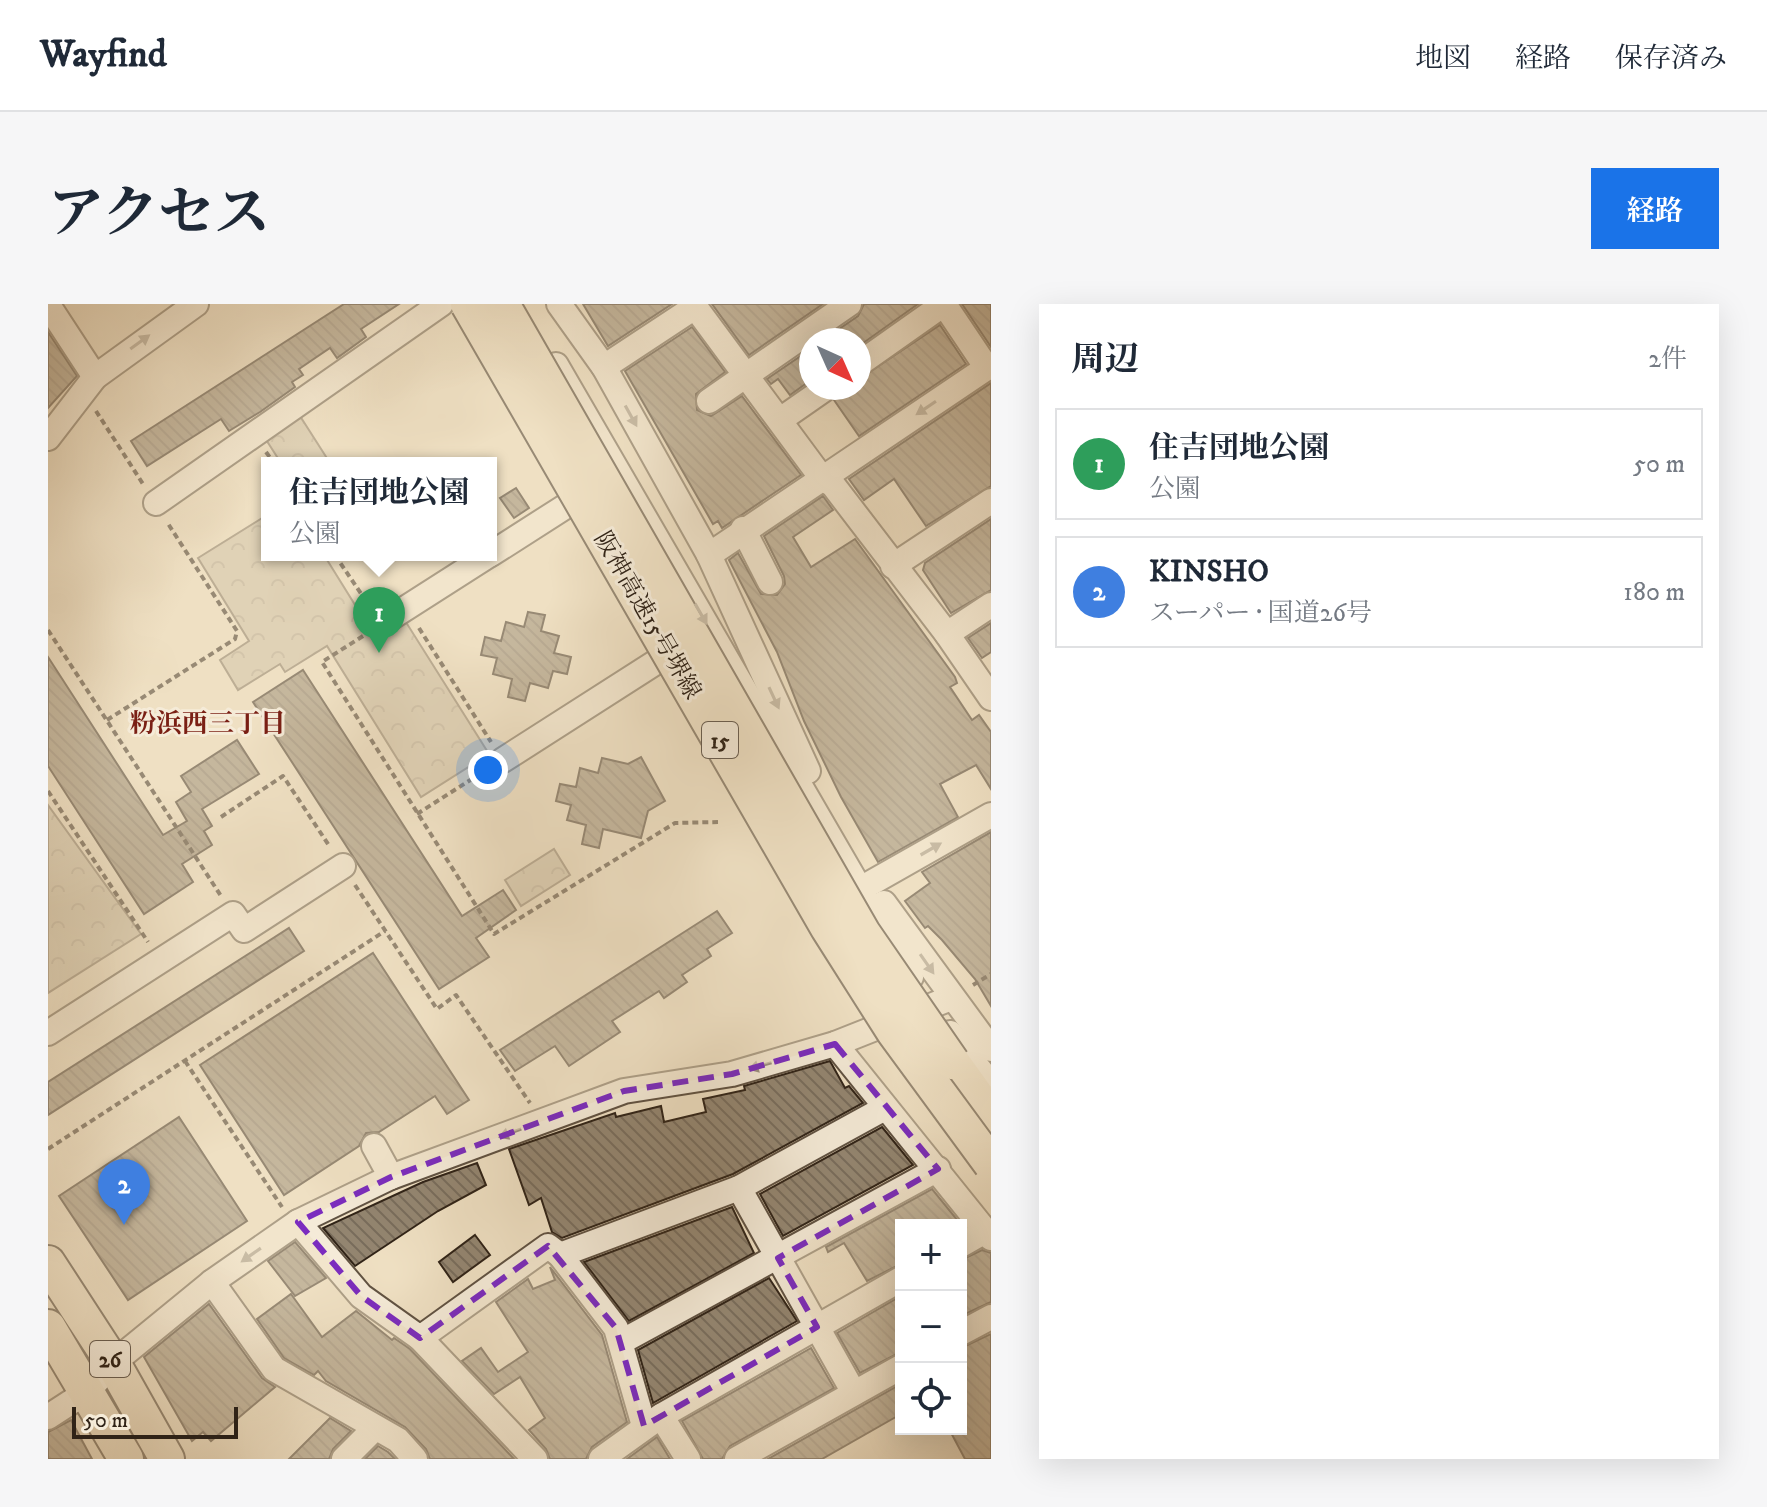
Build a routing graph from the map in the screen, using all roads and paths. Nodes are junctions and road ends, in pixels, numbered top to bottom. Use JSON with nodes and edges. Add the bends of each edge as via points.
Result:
{"nodes":[{"id":1,"x":196,"y":304,"type":"edge"},
{"id":2,"x":441,"y":304,"type":"edge"},
{"id":3,"x":459,"y":304,"type":"edge"},
{"id":4,"x":468,"y":304,"type":"edge"},
{"id":5,"x":502,"y":304,"type":"edge"},
{"id":6,"x":521,"y":304,"type":"edge"},
{"id":7,"x":559,"y":304,"type":"edge"},
{"id":8,"x":849,"y":304,"type":"edge"},
{"id":9,"x":944,"y":304,"type":"edge"},
{"id":10,"x":48,"y":305,"type":"edge"},
{"id":11,"x":694,"y":306,"type":"edge"},
{"id":12,"x":871,"y":356,"type":"edge"},
{"id":13,"x":989,"y":366,"type":"edge"},
{"id":14,"x":604,"y":367,"type":"junction"},
{"id":15,"x":744,"y":375,"type":"junction"},
{"id":16,"x":90,"y":385,"type":"junction"},
{"id":17,"x":809,"y":400,"type":"edge"},
{"id":18,"x":709,"y":401,"type":"dead end"},
{"id":19,"x":780,"y":420,"type":"junction"},
{"id":20,"x":48,"y":438,"type":"edge"},
{"id":21,"x":821,"y":477,"type":"junction"},
{"id":22,"x":574,"y":501,"type":"junction"},
{"id":23,"x":991,"y":501,"type":"edge"},
{"id":24,"x":156,"y":503,"type":"junction"},
{"id":25,"x":743,"y":529,"type":"junction"},
{"id":26,"x":497,"y":550,"type":"edge"},
{"id":27,"x":709,"y":555,"type":"junction"},
{"id":28,"x":339,"y":561,"type":"edge"},
{"id":29,"x":479,"y":561,"type":"edge"},
{"id":30,"x":893,"y":566,"type":"junction"},
{"id":31,"x":770,"y":582,"type":"dead end"},
{"id":32,"x":991,"y":605,"type":"edge"},
{"id":33,"x":406,"y":608,"type":"junction"},
{"id":34,"x":381,"y":624,"type":"junction"},
{"id":35,"x":48,"y":630,"type":"edge"},
{"id":36,"x":947,"y":634,"type":"junction"},
{"id":37,"x":664,"y":657,"type":"junction"},
{"id":38,"x":988,"y":686,"type":"edge"},
{"id":39,"x":107,"y":720,"type":"junction"},
{"id":40,"x":503,"y":760,"type":"junction"},
{"id":41,"x":48,"y":791,"type":"edge"},
{"id":42,"x":417,"y":814,"type":"junction"},
{"id":43,"x":991,"y":815,"type":"edge"},
{"id":44,"x":221,"y":817,"type":"dead end"},
{"id":45,"x":718,"y":822,"type":"dead end"},
{"id":46,"x":343,"y":866,"type":"junction"},
{"id":47,"x":871,"y":883,"type":"junction"},
{"id":48,"x":233,"y":914,"type":"junction"},
{"id":49,"x":385,"y":931,"type":"junction"},
{"id":50,"x":160,"y":961,"type":"junction"},
{"id":51,"x":940,"y":1003,"type":"junction"},
{"id":52,"x":880,"y":1029,"type":"junction"},
{"id":53,"x":48,"y":1033,"type":"edge"},
{"id":54,"x":835,"y":1044,"type":"junction"},
{"id":55,"x":991,"y":1049,"type":"edge"},
{"id":56,"x":185,"y":1061,"type":"junction"},
{"id":57,"x":991,"y":1084,"type":"edge"},
{"id":58,"x":885,"y":1108,"type":"junction"},
{"id":59,"x":991,"y":1116,"type":"edge"},
{"id":60,"x":543,"y":1121,"type":"junction"},
{"id":61,"x":374,"y":1146,"type":"dead end"},
{"id":62,"x":48,"y":1149,"type":"edge"},
{"id":63,"x":991,"y":1164,"type":"edge"},
{"id":64,"x":938,"y":1169,"type":"junction"},
{"id":65,"x":391,"y":1177,"type":"junction"},
{"id":66,"x":991,"y":1179,"type":"edge"},
{"id":67,"x":739,"y":1188,"type":"junction"},
{"id":68,"x":298,"y":1222,"type":"junction"},
{"id":69,"x":988,"y":1234,"type":"edge"},
{"id":70,"x":967,"y":1243,"type":"edge"},
{"id":71,"x":560,"y":1255,"type":"junction"},
{"id":72,"x":778,"y":1258,"type":"junction"},
{"id":73,"x":48,"y":1263,"type":"edge"},
{"id":74,"x":212,"y":1282,"type":"junction"},
{"id":75,"x":895,"y":1282,"type":"edge"},
{"id":76,"x":991,"y":1317,"type":"edge"},
{"id":77,"x":48,"y":1327,"type":"edge"},
{"id":78,"x":817,"y":1327,"type":"junction"},
{"id":79,"x":967,"y":1330,"type":"edge"},
{"id":80,"x":420,"y":1338,"type":"junction"},
{"id":81,"x":621,"y":1342,"type":"junction"},
{"id":82,"x":113,"y":1363,"type":"junction"},
{"id":83,"x":895,"y":1370,"type":"edge"},
{"id":84,"x":88,"y":1391,"type":"junction"},
{"id":85,"x":854,"y":1393,"type":"junction"},
{"id":86,"x":48,"y":1417,"type":"edge"},
{"id":87,"x":653,"y":1421,"type":"junction"},
{"id":88,"x":375,"y":1428,"type":"junction"},
{"id":89,"x":627,"y":1451,"type":"edge"},
{"id":90,"x":126,"y":1459,"type":"edge"},
{"id":91,"x":167,"y":1459,"type":"edge"},
{"id":92,"x":344,"y":1459,"type":"edge"},
{"id":93,"x":415,"y":1459,"type":"edge"},
{"id":94,"x":535,"y":1459,"type":"edge"},
{"id":95,"x":601,"y":1459,"type":"edge"},
{"id":96,"x":688,"y":1459,"type":"edge"},
{"id":97,"x":737,"y":1459,"type":"edge"}],
"edges":[{"from":16,"to":1,"type":"street","one_way":true},
{"from":2,"to":24,"type":"street"},
{"from":3,"to":22,"type":"street"},
{"from":4,"to":63,"type":"highway","name":"阪神高速15号堺線","number":"15","bridge":true,"via":[[828,928],[894,1032]]},
{"from":5,"to":59,"type":"highway","name":"阪神高速15号堺線","number":"15","bridge":true,"via":[[863,933]]},
{"from":6,"to":51,"type":"street","one_way":true},
{"from":7,"to":14,"type":"street"},
{"from":8,"to":15,"type":"street"},
{"from":9,"to":12,"type":"street"},
{"from":9,"to":13,"type":"street"},
{"from":10,"to":16,"type":"street"},
{"from":11,"to":14,"type":"street"},
{"from":11,"to":15,"type":"street"},
{"from":13,"to":21,"type":"street","one_way":true},
{"from":14,"to":27,"type":"street","one_way":true},
{"from":15,"to":18,"type":"street"},
{"from":15,"to":19,"type":"street"},
{"from":16,"to":20,"type":"street"},
{"from":16,"to":24,"type":"path"},
{"from":17,"to":19,"type":"street"},
{"from":19,"to":21,"type":"street"},
{"from":21,"to":25,"type":"street"},
{"from":21,"to":30,"type":"street","via":[[833,485]]},
{"from":22,"to":26,"type":"street"},
{"from":22,"to":37,"type":"street"},
{"from":23,"to":30,"type":"street"},
{"from":24,"to":39,"type":"path","via":[[237,631],[235,639]]},
{"from":25,"to":27,"type":"street"},
{"from":25,"to":31,"type":"street"},
{"from":27,"to":47,"type":"street","one_way":true,"via":[[807,770]]},
{"from":28,"to":34,"type":"path"},
{"from":29,"to":33,"type":"street"},
{"from":30,"to":36,"type":"street"},
{"from":32,"to":36,"type":"street"},
{"from":33,"to":34,"type":"street"},
{"from":33,"to":40,"type":"path"},
{"from":34,"to":42,"type":"path","via":[[322,662]]},
{"from":35,"to":39,"type":"path"},
{"from":36,"to":38,"type":"street"},
{"from":37,"to":40,"type":"street"},
{"from":37,"to":52,"type":"street"},
{"from":39,"to":48,"type":"path"},
{"from":40,"to":42,"type":"path"},
{"from":41,"to":50,"type":"path"},
{"from":42,"to":45,"type":"path","via":[[494,934],[675,823]]},
{"from":47,"to":43,"type":"street","one_way":true},
{"from":44,"to":46,"type":"path","via":[[283,776]]},
{"from":46,"to":48,"type":"street","via":[[244,930]]},
{"from":46,"to":49,"type":"path"},
{"from":47,"to":51,"type":"street","one_way":true},
{"from":48,"to":50,"type":"street"},
{"from":49,"to":56,"type":"path"},
{"from":49,"to":60,"type":"path","via":[[437,1009],[456,995]]},
{"from":50,"to":53,"type":"street"},
{"from":51,"to":52,"type":"street"},
{"from":51,"to":55,"type":"street"},
{"from":51,"to":57,"type":"street"},
{"from":52,"to":54,"type":"street"},
{"from":52,"to":66,"type":"street"},
{"from":54,"to":58,"type":"street"},
{"from":54,"to":60,"type":"street","one_way":true,"via":[[732,1074],[624,1091]]},
{"from":56,"to":62,"type":"path"},
{"from":56,"to":68,"type":"path","via":[[285,1212]]},
{"from":58,"to":64,"type":"street"},
{"from":58,"to":67,"type":"street"},
{"from":60,"to":65,"type":"street","one_way":true},
{"from":61,"to":65,"type":"street"},
{"from":64,"to":69,"type":"street"},
{"from":64,"to":72,"type":"street"},
{"from":65,"to":68,"type":"street"},
{"from":67,"to":71,"type":"street"},
{"from":67,"to":72,"type":"street"},
{"from":68,"to":74,"type":"street","one_way":true},
{"from":68,"to":80,"type":"street","via":[[361,1296]]},
{"from":69,"to":70,"type":"street"},
{"from":71,"to":80,"type":"street","via":[[548,1246]]},
{"from":71,"to":81,"type":"street"},
{"from":72,"to":78,"type":"street"},
{"from":72,"to":81,"type":"street"},
{"from":73,"to":82,"type":"highway","number":"26"},
{"from":74,"to":82,"type":"street"},
{"from":74,"to":88,"type":"street","via":[[274,1369]]},
{"from":75,"to":78,"type":"street"},
{"from":76,"to":79,"type":"street"},
{"from":77,"to":84,"type":"highway","number":"26"},
{"from":78,"to":85,"type":"street"},
{"from":78,"to":87,"type":"street"},
{"from":80,"to":94,"type":"street"},
{"from":81,"to":87,"type":"street"},
{"from":82,"to":84,"type":"street"},
{"from":82,"to":91,"type":"highway","number":"26"},
{"from":83,"to":85,"type":"street"},
{"from":84,"to":86,"type":"street"},
{"from":84,"to":90,"type":"highway","number":"26"},
{"from":85,"to":97,"type":"street"},
{"from":87,"to":89,"type":"street"},
{"from":87,"to":96,"type":"street"},
{"from":88,"to":92,"type":"street"},
{"from":88,"to":93,"type":"street","via":[[398,1440]]},
{"from":89,"to":95,"type":"street"}]}
